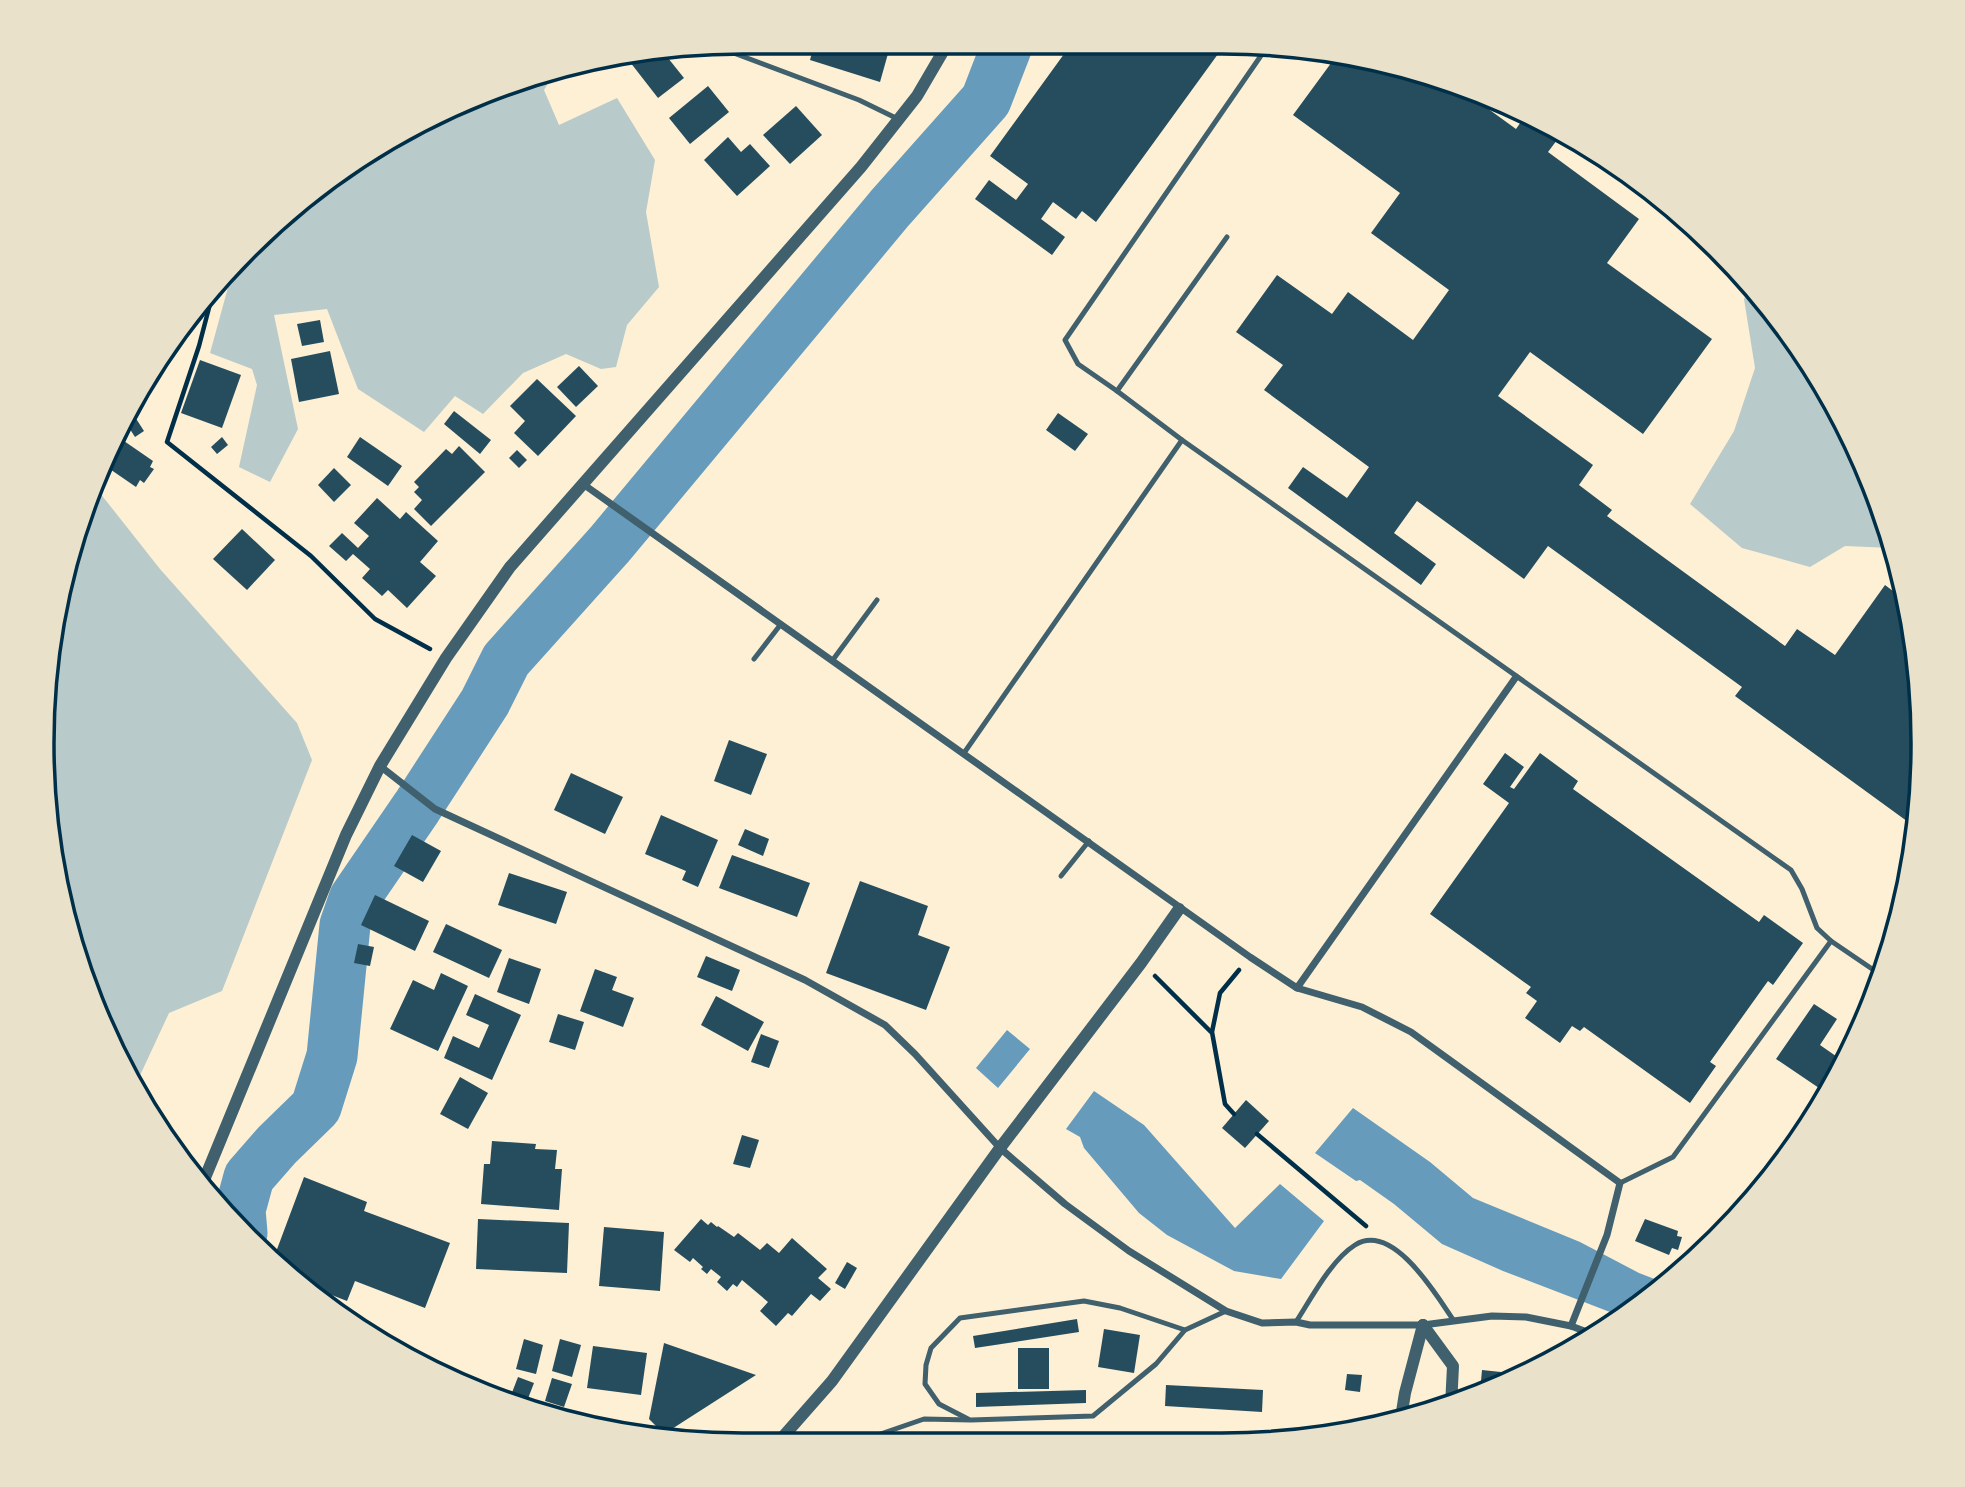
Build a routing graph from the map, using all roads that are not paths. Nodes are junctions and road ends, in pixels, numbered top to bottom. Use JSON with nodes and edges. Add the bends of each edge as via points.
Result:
{"nodes":[{"id":1,"x":737,"y":54,"type":"edge"},
{"id":2,"x":941,"y":54,"type":"edge"},
{"id":3,"x":1261,"y":56,"type":"edge"},
{"id":4,"x":898,"y":119,"type":"junction"},
{"id":5,"x":1227,"y":237,"type":"dead end"},
{"id":6,"x":1117,"y":391,"type":"junction"},
{"id":7,"x":1182,"y":440,"type":"junction"},
{"id":8,"x":583,"y":484,"type":"junction"},
{"id":9,"x":877,"y":600,"type":"dead end"},
{"id":10,"x":781,"y":624,"type":"junction"},
{"id":11,"x":754,"y":659,"type":"dead end"},
{"id":12,"x":832,"y":661,"type":"junction"},
{"id":13,"x":1516,"y":677,"type":"junction"},
{"id":14,"x":964,"y":753,"type":"junction"},
{"id":15,"x":380,"y":766,"type":"junction"},
{"id":16,"x":1088,"y":841,"type":"junction"},
{"id":17,"x":1061,"y":876,"type":"dead end"},
{"id":18,"x":1179,"y":909,"type":"junction"},
{"id":19,"x":1831,"y":941,"type":"junction"},
{"id":20,"x":1872,"y":969,"type":"edge"},
{"id":21,"x":1297,"y":988,"type":"junction"},
{"id":22,"x":1000,"y":1148,"type":"junction"},
{"id":23,"x":206,"y":1175,"type":"edge"},
{"id":24,"x":1620,"y":1183,"type":"junction"},
{"id":25,"x":1226,"y":1311,"type":"junction"},
{"id":26,"x":1454,"y":1321,"type":"junction"},
{"id":27,"x":1296,"y":1322,"type":"junction"},
{"id":28,"x":1423,"y":1325,"type":"junction"},
{"id":29,"x":1571,"y":1326,"type":"junction"},
{"id":30,"x":1185,"y":1330,"type":"junction"},
{"id":31,"x":1582,"y":1330,"type":"edge"},
{"id":32,"x":1452,"y":1393,"type":"edge"},
{"id":33,"x":1403,"y":1408,"type":"edge"},
{"id":34,"x":971,"y":1420,"type":"junction"},
{"id":35,"x":786,"y":1433,"type":"edge"},
{"id":36,"x":883,"y":1433,"type":"edge"}],
"edges":[{"from":1,"to":4,"type":"lane"},
{"from":2,"to":4,"type":"street"},
{"from":3,"to":6,"type":"lane","via":[[1065,340],[1078,364]]},
{"from":4,"to":8,"type":"street"},
{"from":5,"to":6,"type":"lane"},
{"from":6,"to":7,"type":"lane"},
{"from":7,"to":13,"type":"lane"},
{"from":7,"to":14,"type":"lane"},
{"from":8,"to":10,"type":"street"},
{"from":8,"to":15,"type":"street","via":[[510,566],[446,658]]},
{"from":9,"to":12,"type":"lane"},
{"from":10,"to":11,"type":"lane"},
{"from":10,"to":12,"type":"street"},
{"from":12,"to":14,"type":"street"},
{"from":13,"to":19,"type":"lane","via":[[1791,870],[1816,928]]},
{"from":13,"to":21,"type":"street"},
{"from":14,"to":16,"type":"street"},
{"from":15,"to":22,"type":"street","via":[[435,809],[805,980],[885,1025]]},
{"from":15,"to":23,"type":"street","via":[[346,835]]},
{"from":16,"to":17,"type":"lane"},
{"from":16,"to":18,"type":"street"},
{"from":18,"to":21,"type":"street"},
{"from":18,"to":22,"type":"street"},
{"from":19,"to":20,"type":"lane"},
{"from":19,"to":24,"type":"lane","via":[[1673,1157]]},
{"from":21,"to":24,"type":"street","via":[[1362,1007],[1411,1032]]},
{"from":22,"to":25,"type":"street","via":[[1129,1251]]},
{"from":22,"to":35,"type":"street","via":[[832,1381]]},
{"from":24,"to":29,"type":"street","via":[[1607,1235]]},
{"from":25,"to":27,"type":"street","via":[[1262,1323]]},
{"from":25,"to":30,"type":"lane"},
{"from":26,"to":27,"type":"lane","via":[[1398,1250],[1379,1241],[1357,1244],[1332,1268]]},
{"from":26,"to":28,"type":"street"},
{"from":26,"to":29,"type":"street","via":[[1526,1317]]},
{"from":27,"to":28,"type":"street"},
{"from":28,"to":32,"type":"street","via":[[1453,1366]]},
{"from":28,"to":33,"type":"street"},
{"from":29,"to":31,"type":"street"},
{"from":30,"to":34,"type":"lane","via":[[1156,1364],[1093,1416]]},
{"from":30,"to":34,"type":"lane","via":[[1084,1301],[960,1318],[931,1348],[925,1384],[939,1404]]},
{"from":34,"to":36,"type":"lane","via":[[924,1419]]}]}
